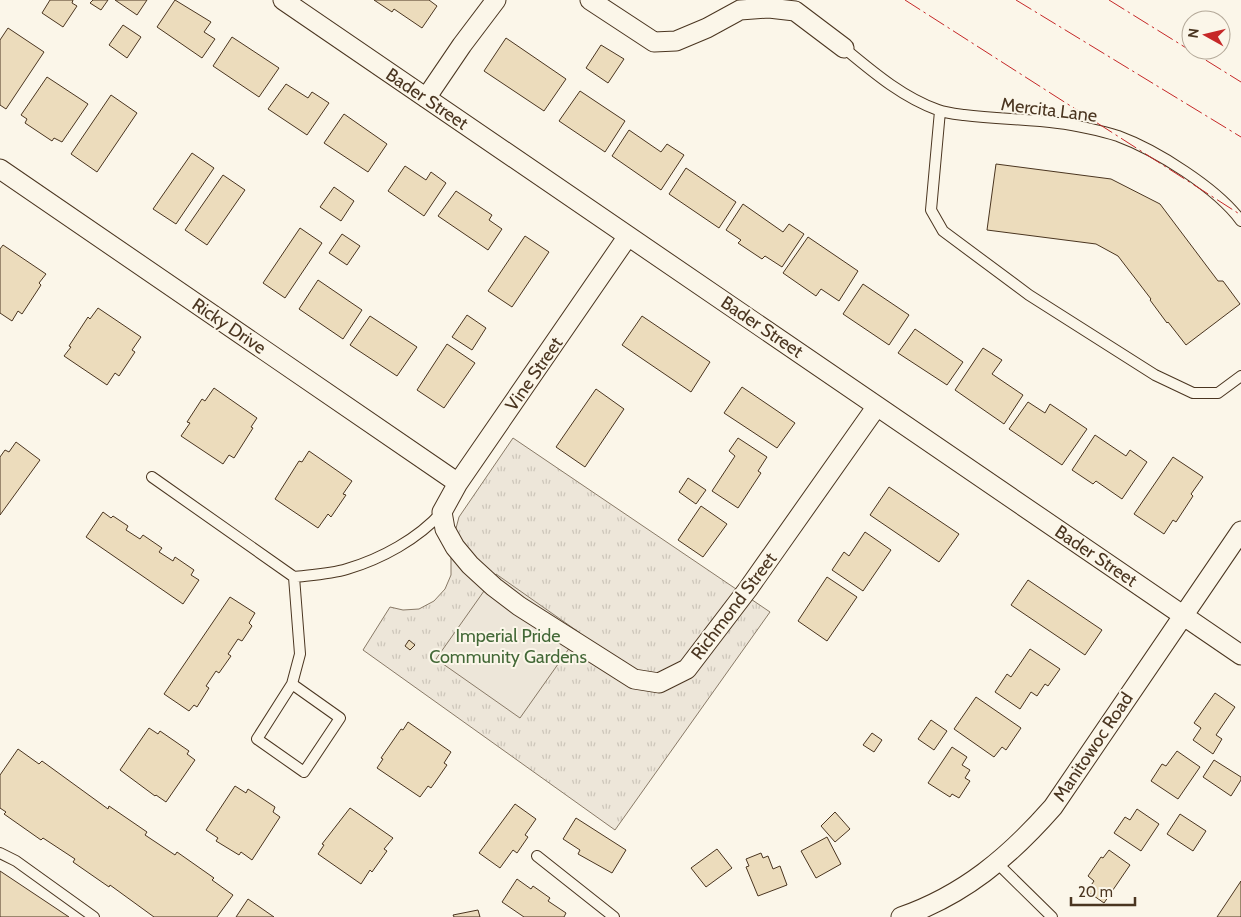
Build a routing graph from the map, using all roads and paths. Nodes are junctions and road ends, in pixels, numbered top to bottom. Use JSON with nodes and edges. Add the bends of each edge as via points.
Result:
{"nodes":[{"id":1,"x":282,"y":0,"type":"edge"},
{"id":2,"x":496,"y":0,"type":"edge"},
{"id":3,"x":590,"y":0,"type":"edge"},
{"id":4,"x":844,"y":48,"type":"joint"},
{"id":5,"x":426,"y":98,"type":"junction"},
{"id":6,"x":940,"y":111,"type":"junction"},
{"id":7,"x":0,"y":169,"type":"edge"},
{"id":8,"x":1241,"y":221,"type":"edge"},
{"id":9,"x":628,"y":236,"type":"junction"},
{"id":10,"x":1241,"y":376,"type":"edge"},
{"id":11,"x":878,"y":406,"type":"junction"},
{"id":12,"x":152,"y":477,"type":"dead end"},
{"id":13,"x":458,"y":483,"type":"junction"},
{"id":14,"x":442,"y":512,"type":"junction"},
{"id":15,"x":1241,"y":531,"type":"edge"},
{"id":16,"x":294,"y":577,"type":"junction"},
{"id":17,"x":1183,"y":615,"type":"junction"},
{"id":18,"x":1241,"y":655,"type":"edge"},
{"id":19,"x":292,"y":684,"type":"junction"},
{"id":20,"x":0,"y":853,"type":"edge"},
{"id":21,"x":536,"y":856,"type":"dead end"},
{"id":22,"x":997,"y":863,"type":"junction"},
{"id":23,"x":94,"y":917,"type":"edge"},
{"id":24,"x":614,"y":917,"type":"edge"},
{"id":25,"x":901,"y":917,"type":"edge"},
{"id":26,"x":1052,"y":917,"type":"edge"}],
"edges":[{"from":1,"to":5,"type":"street","name":"Bader Street"},
{"from":2,"to":5,"type":"street"},
{"from":3,"to":4,"type":"street","via":[[654,42],[676,41],[740,10],[769,8],[795,11]]},
{"from":4,"to":6,"type":"lane","name":"Mercita Lane","via":[[880,78]]},
{"from":5,"to":9,"type":"street","name":"Bader Street"},
{"from":6,"to":8,"type":"lane","name":"Mercita Lane","via":[[1059,124],[1117,136],[1199,181]]},
{"from":6,"to":10,"type":"lane","via":[[931,210],[942,231],[1029,295],[1155,375],[1193,393],[1218,393]]},
{"from":7,"to":13,"type":"street","name":"Ricky Drive"},
{"from":9,"to":11,"type":"street","name":"Bader Street"},
{"from":9,"to":13,"type":"street","name":"Vine Street"},
{"from":11,"to":14,"type":"street","name":"Richmond Street","via":[[687,669],[659,683],[634,679],[494,587],[456,548],[444,529]]},
{"from":11,"to":17,"type":"street","name":"Bader Street"},
{"from":12,"to":16,"type":"lane"},
{"from":13,"to":14,"type":"street","name":"Vine Street"},
{"from":14,"to":16,"type":"lane","via":[[422,531],[395,549],[346,569]]},
{"from":15,"to":17,"type":"street","name":"Manitowoc Road"},
{"from":16,"to":19,"type":"lane","via":[[300,654]]},
{"from":17,"to":18,"type":"street","name":"Bader Street"},
{"from":17,"to":22,"type":"street","name":"Manitowoc Road","via":[[1053,807]]},
{"from":19,"to":19,"type":"lane","via":[[257,739],[304,772],[340,718]]},
{"from":20,"to":23,"type":"lane"},
{"from":21,"to":24,"type":"lane"},
{"from":22,"to":25,"type":"street","name":"Manitowoc Road","via":[[960,889]]},
{"from":22,"to":26,"type":"lane"}]}
